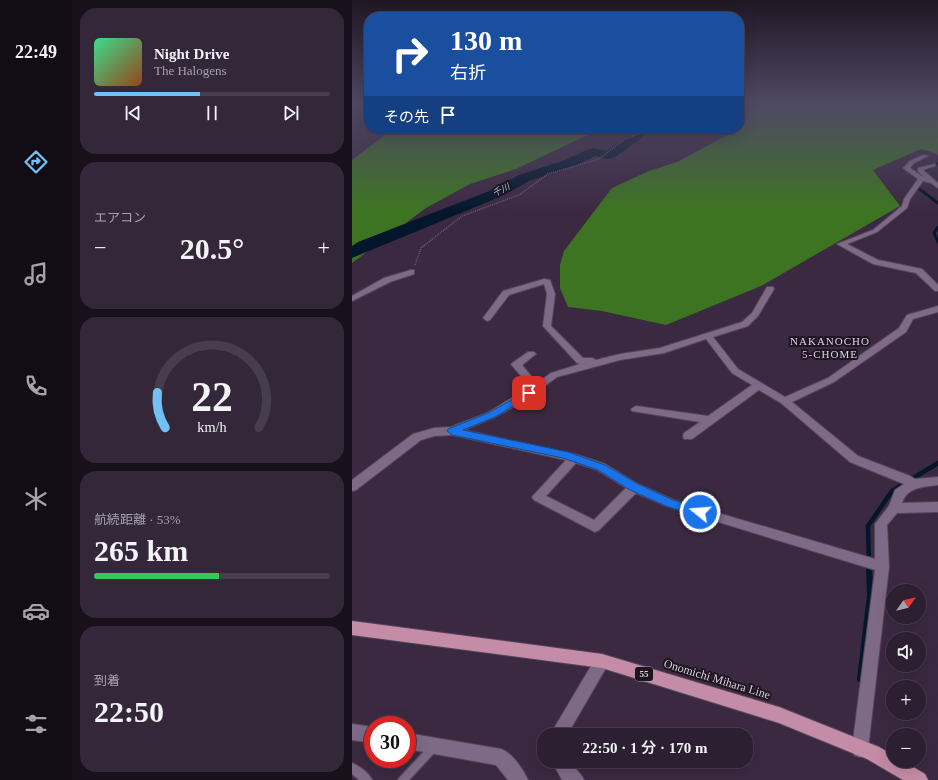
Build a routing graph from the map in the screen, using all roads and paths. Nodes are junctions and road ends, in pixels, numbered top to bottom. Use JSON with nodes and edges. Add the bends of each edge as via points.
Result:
{"nodes":[{"id":1,"x":627,"y":139,"type":"edge"},
{"id":2,"x":938,"y":139,"type":"edge"},
{"id":3,"x":938,"y":155,"type":"edge"},
{"id":4,"x":925,"y":156,"type":"dead end"},
{"id":5,"x":933,"y":165,"type":"dead end"},
{"id":6,"x":921,"y":180,"type":"junction"},
{"id":7,"x":935,"y":183,"type":"edge"},
{"id":8,"x":411,"y":272,"type":"joint"},
{"id":9,"x":770,"y":289,"type":"dead end"},
{"id":10,"x":938,"y":289,"type":"edge"},
{"id":11,"x":352,"y":299,"type":"edge"},
{"id":12,"x":938,"y":309,"type":"edge"},
{"id":13,"x":487,"y":318,"type":"dead end"},
{"id":14,"x":708,"y":336,"type":"junction"},
{"id":15,"x":531,"y":354,"type":"dead end"},
{"id":16,"x":606,"y":360,"type":"junction"},
{"id":17,"x":759,"y":385,"type":"junction"},
{"id":18,"x":536,"y":388,"type":"junction"},
{"id":19,"x":785,"y":401,"type":"junction"},
{"id":20,"x":636,"y":409,"type":"dead end"},
{"id":21,"x":710,"y":420,"type":"junction"},
{"id":22,"x":452,"y":431,"type":"junction"},
{"id":23,"x":688,"y":436,"type":"dead end"},
{"id":24,"x":574,"y":458,"type":"junction"},
{"id":25,"x":357,"y":477,"type":"edge"},
{"id":26,"x":938,"y":481,"type":"edge"},
{"id":27,"x":913,"y":484,"type":"junction"},
{"id":28,"x":352,"y":487,"type":"edge"},
{"id":29,"x":634,"y":487,"type":"junction"},
{"id":30,"x":894,"y":508,"type":"junction"},
{"id":31,"x":938,"y":508,"type":"edge"},
{"id":32,"x":882,"y":567,"type":"junction"},
{"id":33,"x":352,"y":628,"type":"edge"},
{"id":34,"x":602,"y":661,"type":"junction"},
{"id":35,"x":562,"y":728,"type":"edge"},
{"id":36,"x":352,"y":732,"type":"edge"},
{"id":37,"x":364,"y":734,"type":"edge"},
{"id":38,"x":416,"y":743,"type":"edge"},
{"id":39,"x":435,"y":746,"type":"junction"},
{"id":40,"x":860,"y":749,"type":"junction"},
{"id":41,"x":352,"y":768,"type":"edge"},
{"id":42,"x":564,"y":768,"type":"edge"},
{"id":43,"x":367,"y":780,"type":"edge"},
{"id":44,"x":403,"y":780,"type":"edge"},
{"id":45,"x":519,"y":780,"type":"edge"},
{"id":46,"x":575,"y":780,"type":"edge"},
{"id":47,"x":919,"y":780,"type":"edge"}],
"edges":[{"from":1,"to":8,"type":"path","via":[[599,159],[548,174],[519,194],[453,221],[447,229],[421,248]]},
{"from":2,"to":3,"type":"path","via":[[933,150]]},
{"from":4,"to":6,"type":"street","via":[[906,168]]},
{"from":5,"to":7,"type":"street","via":[[920,170]]},
{"from":6,"to":7,"type":"street"},
{"from":6,"to":10,"type":"street","via":[[907,199],[905,207],[875,230],[841,244],[876,262],[919,271]]},
{"from":8,"to":11,"type":"street","via":[[387,280]]},
{"from":9,"to":14,"type":"street","via":[[745,324]]},
{"from":12,"to":19,"type":"street","via":[[910,318],[903,330],[831,380]]},
{"from":13,"to":16,"type":"street","via":[[506,293],[547,282],[551,294],[547,326],[580,361]]},
{"from":14,"to":16,"type":"street","via":[[661,351]]},
{"from":14,"to":17,"type":"street","via":[[735,371]]},
{"from":15,"to":18,"type":"street","via":[[516,364]]},
{"from":16,"to":18,"type":"street","via":[[554,375]]},
{"from":17,"to":19,"type":"street"},
{"from":17,"to":21,"type":"street"},
{"from":18,"to":22,"type":"street","via":[[491,415]]},
{"from":19,"to":27,"type":"street","via":[[854,459]]},
{"from":20,"to":21,"type":"street"},
{"from":21,"to":23,"type":"street"},
{"from":22,"to":24,"type":"street"},
{"from":22,"to":25,"type":"street","via":[[434,432],[417,438]]},
{"from":24,"to":29,"type":"street","via":[[601,467]]},
{"from":24,"to":29,"type":"street","via":[[538,498],[595,527]]},
{"from":25,"to":28,"type":"street"},
{"from":26,"to":27,"type":"street"},
{"from":27,"to":30,"type":"street","via":[[899,493]]},
{"from":29,"to":32,"type":"street","via":[[670,503]]},
{"from":30,"to":31,"type":"street"},
{"from":30,"to":32,"type":"street","via":[[881,524]]},
{"from":32,"to":40,"type":"street"},
{"from":33,"to":34,"type":"main road","name":"Onomichi Mihara Line","number":"55"},
{"from":34,"to":35,"type":"street"},
{"from":34,"to":40,"type":"main road","name":"Onomichi Mihara Line","number":"55","via":[[779,715]]},
{"from":36,"to":37,"type":"street"},
{"from":38,"to":39,"type":"street"},
{"from":39,"to":44,"type":"lane"},
{"from":39,"to":45,"type":"street","via":[[501,757]]},
{"from":40,"to":47,"type":"main road","name":"Onomichi Mihara Line","number":"55","via":[[873,753]]},
{"from":41,"to":43,"type":"lane"},
{"from":42,"to":46,"type":"street"}]}
